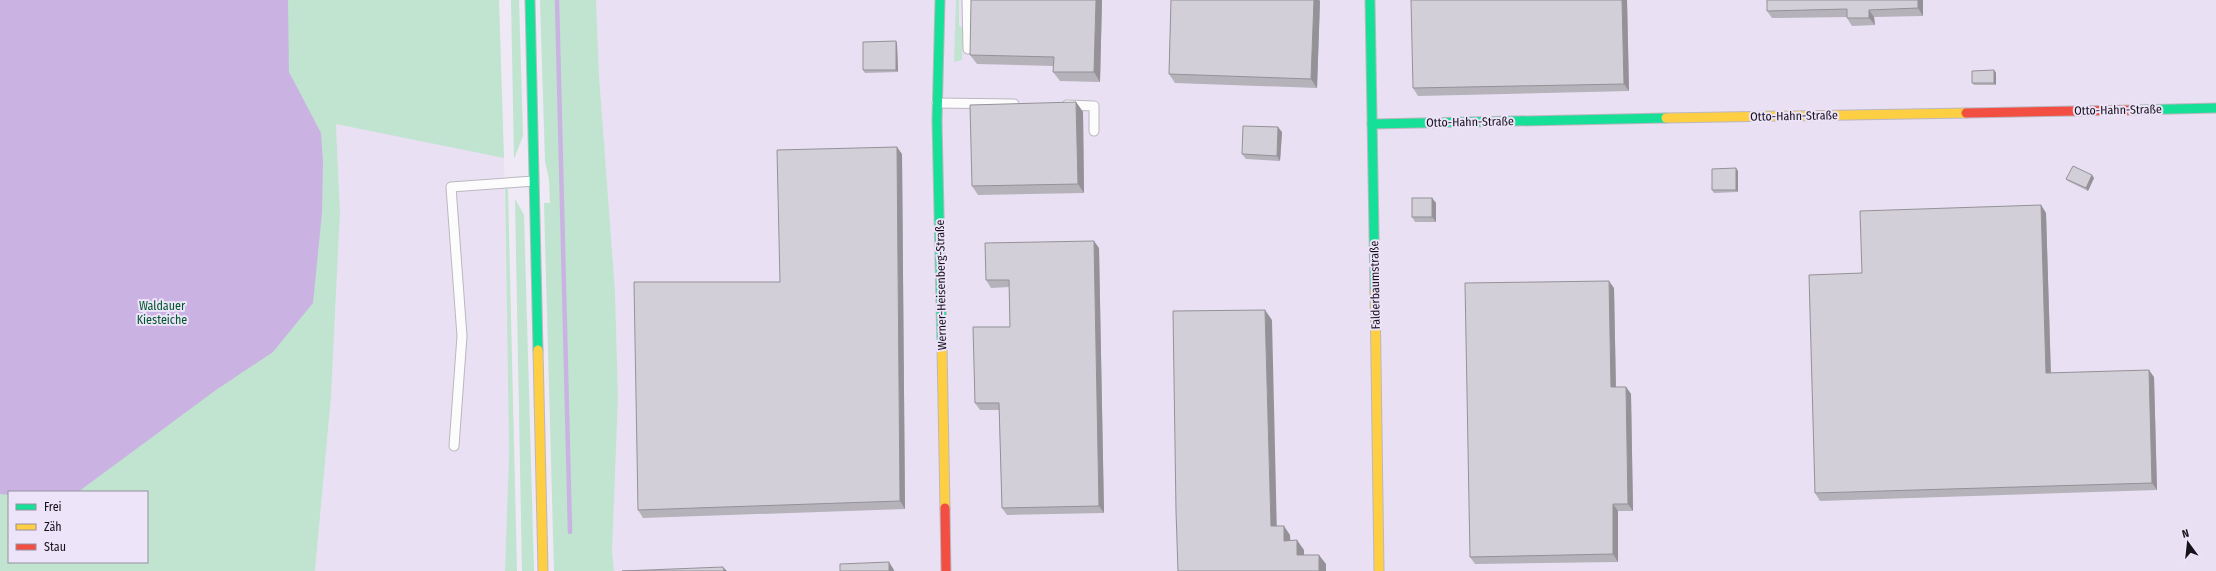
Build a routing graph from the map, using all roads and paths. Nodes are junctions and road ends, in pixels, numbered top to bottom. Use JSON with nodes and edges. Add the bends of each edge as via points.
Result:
{"nodes":[{"id":1,"x":530,"y":0,"type":"edge"},
{"id":2,"x":940,"y":0,"type":"edge"},
{"id":3,"x":967,"y":0,"type":"edge"},
{"id":4,"x":1370,"y":0,"type":"edge"},
{"id":5,"x":968,"y":48,"type":"dead end"},
{"id":6,"x":938,"y":103,"type":"junction"},
{"id":7,"x":1024,"y":104,"type":"edge"},
{"id":8,"x":1055,"y":105,"type":"edge"},
{"id":9,"x":2216,"y":108,"type":"edge"},
{"id":10,"x":1372,"y":124,"type":"junction"},
{"id":11,"x":1094,"y":131,"type":"dead end"},
{"id":12,"x":534,"y":181,"type":"junction"},
{"id":13,"x":454,"y":446,"type":"dead end"},
{"id":14,"x":544,"y":571,"type":"edge"},
{"id":15,"x":946,"y":571,"type":"edge"},
{"id":16,"x":1379,"y":571,"type":"edge"}],
"edges":[{"from":1,"to":12,"type":"street"},
{"from":2,"to":6,"type":"street","name":"Werner-Heisenberg-Straße"},
{"from":3,"to":5,"type":"lane"},
{"from":4,"to":10,"type":"street","name":"Falderbaumstraße"},
{"from":6,"to":7,"type":"lane"},
{"from":6,"to":15,"type":"street","name":"Werner-Heisenberg-Straße"},
{"from":8,"to":11,"type":"lane","via":[[1094,106]]},
{"from":9,"to":10,"type":"street","name":"Otto-Hahn-Straße"},
{"from":10,"to":16,"type":"street","name":"Falderbaumstraße"},
{"from":12,"to":13,"type":"lane","via":[[451,187],[462,336]]},
{"from":12,"to":14,"type":"street"}]}
